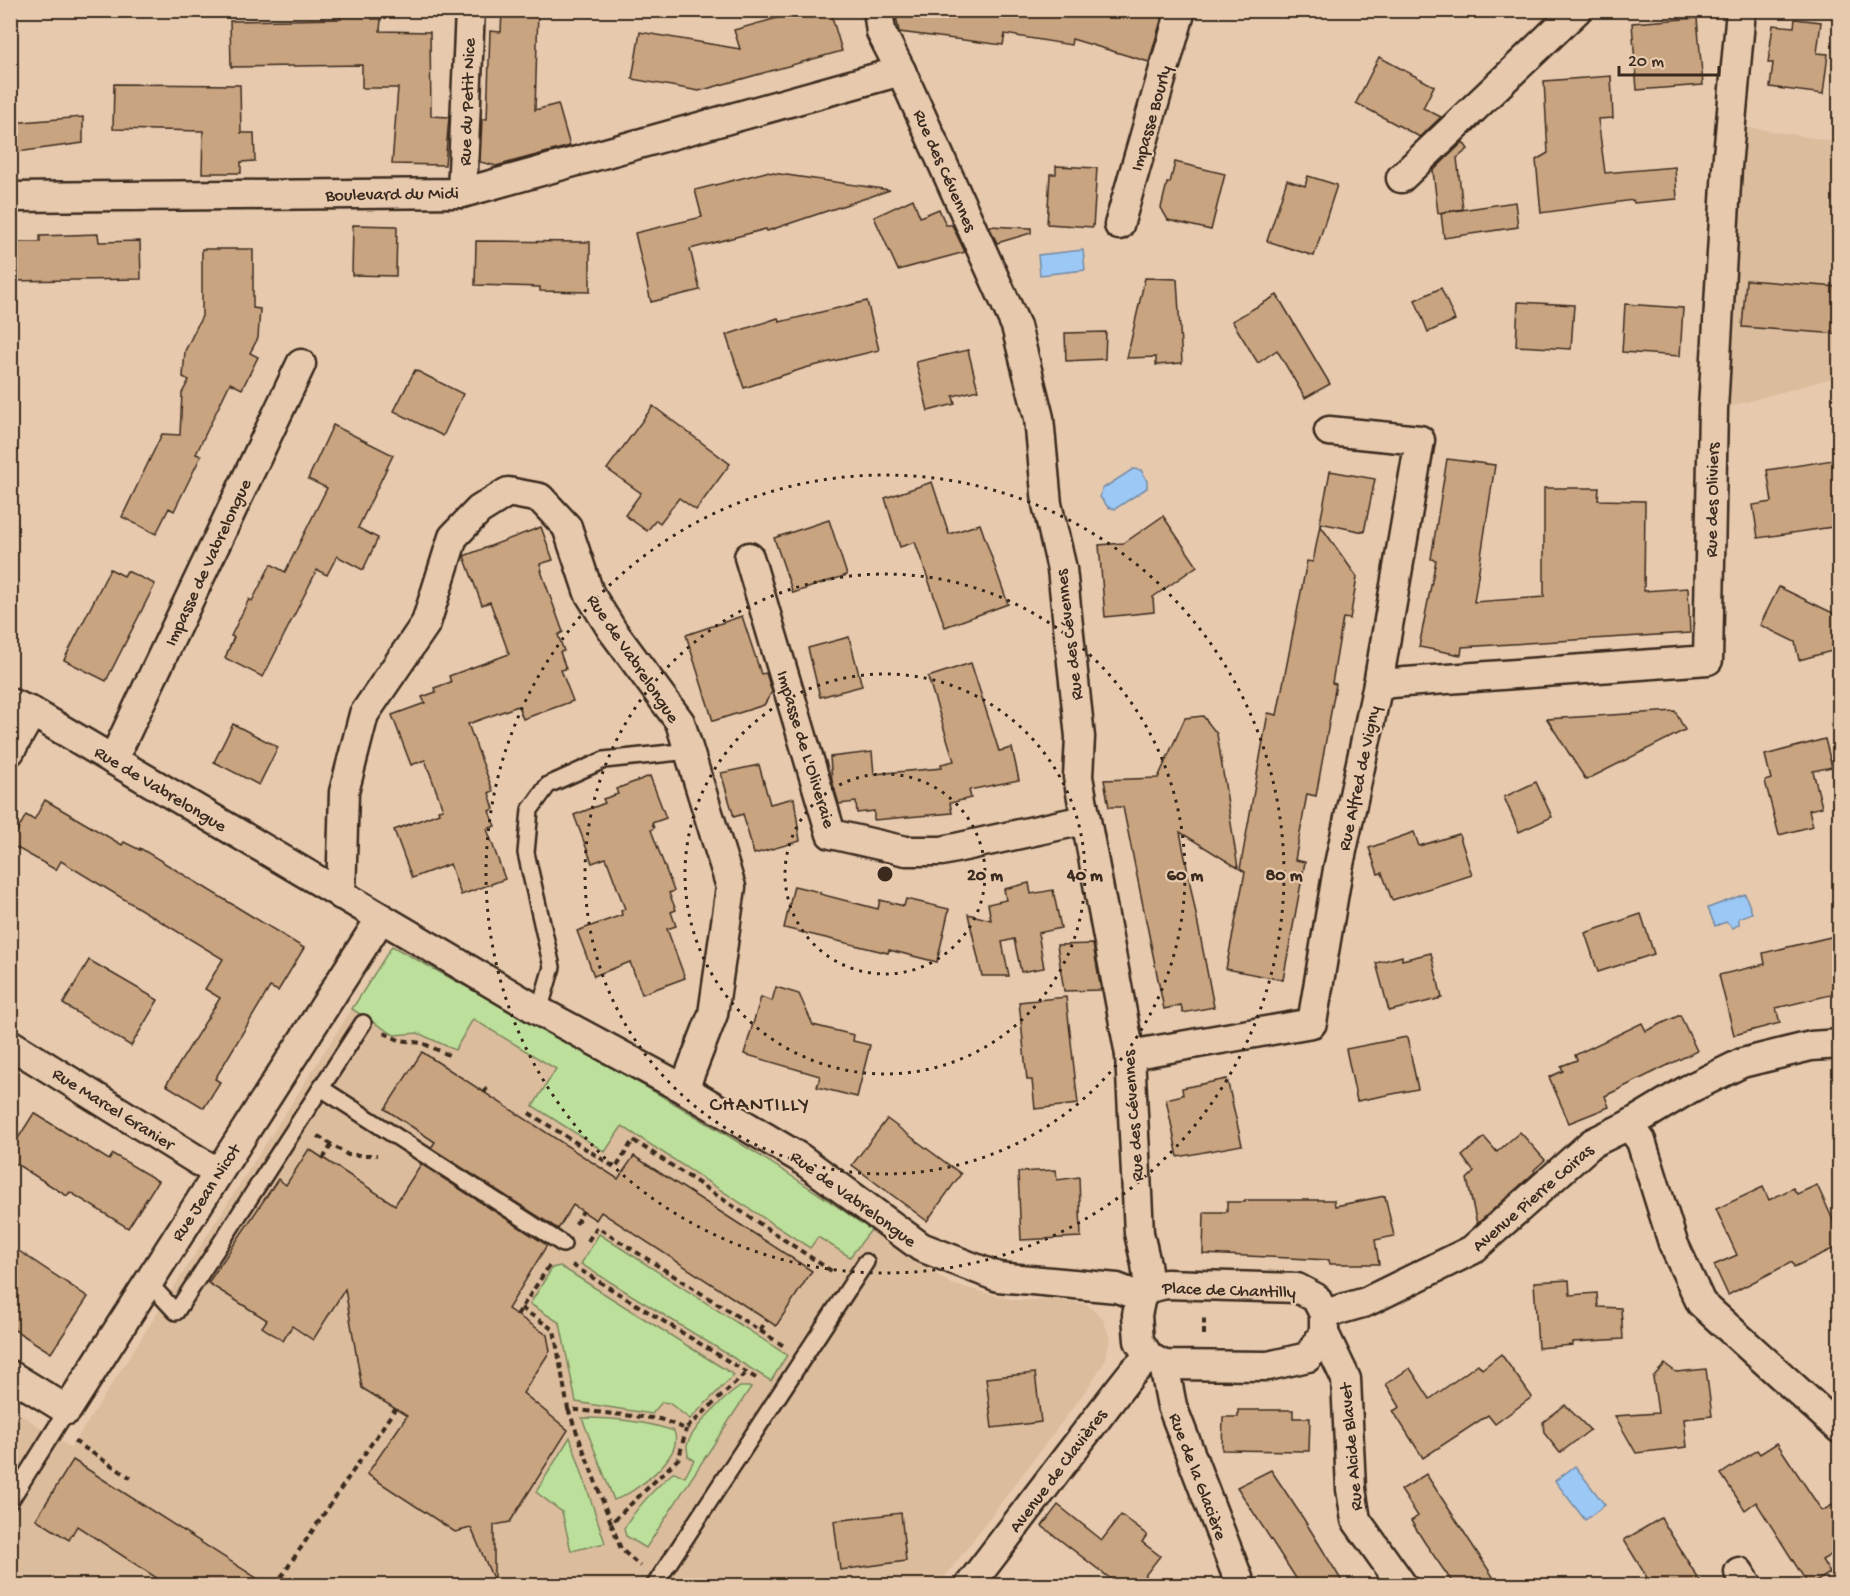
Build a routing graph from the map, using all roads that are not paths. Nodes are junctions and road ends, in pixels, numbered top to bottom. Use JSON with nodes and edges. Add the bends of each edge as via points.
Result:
{"nodes":[{"id":1,"x":470,"y":10,"type":"edge"},
{"id":2,"x":878,"y":10,"type":"edge"},
{"id":3,"x":1181,"y":10,"type":"edge"},
{"id":4,"x":1577,"y":10,"type":"edge"},
{"id":5,"x":1741,"y":10,"type":"edge"},
{"id":6,"x":901,"y":71,"type":"junction"},
{"id":7,"x":1401,"y":178,"type":"dead end"},
{"id":8,"x":462,"y":193,"type":"junction"},
{"id":9,"x":10,"y":197,"type":"edge"},
{"id":10,"x":1119,"y":225,"type":"dead end"},
{"id":11,"x":301,"y":364,"type":"dead end"},
{"id":12,"x":1329,"y":431,"type":"dead end"},
{"id":13,"x":749,"y":557,"type":"dead end"},
{"id":14,"x":1378,"y":684,"type":"junction"},
{"id":15,"x":21,"y":708,"type":"edge"},
{"id":16,"x":10,"y":751,"type":"edge"},
{"id":17,"x":689,"y":751,"type":"junction"},
{"id":18,"x":113,"y":760,"type":"junction"},
{"id":19,"x":1084,"y":820,"type":"junction"},
{"id":20,"x":341,"y":895,"type":"junction"},
{"id":21,"x":381,"y":918,"type":"junction"},
{"id":22,"x":539,"y":1011,"type":"junction"},
{"id":23,"x":363,"y":1023,"type":"road end"},
{"id":24,"x":10,"y":1044,"type":"edge"},
{"id":25,"x":1839,"y":1044,"type":"edge"},
{"id":26,"x":1130,"y":1055,"type":"junction"},
{"id":27,"x":321,"y":1088,"type":"junction"},
{"id":28,"x":684,"y":1089,"type":"junction"},
{"id":29,"x":1629,"y":1125,"type":"junction"},
{"id":30,"x":218,"y":1173,"type":"junction"},
{"id":31,"x":563,"y":1244,"type":"dead end"},
{"id":32,"x":866,"y":1262,"type":"dead end"},
{"id":33,"x":148,"y":1282,"type":"junction"},
{"id":34,"x":1145,"y":1293,"type":"junction"},
{"id":35,"x":1324,"y":1324,"type":"junction"},
{"id":36,"x":1157,"y":1361,"type":"junction"},
{"id":37,"x":10,"y":1375,"type":"edge"},
{"id":38,"x":68,"y":1410,"type":"junction"},
{"id":39,"x":1839,"y":1429,"type":"edge"},
{"id":40,"x":10,"y":1501,"type":"edge"},
{"id":41,"x":656,"y":1583,"type":"edge"},
{"id":42,"x":969,"y":1586,"type":"edge"},
{"id":43,"x":1241,"y":1586,"type":"edge"},
{"id":44,"x":1403,"y":1586,"type":"edge"}],
"edges":[{"from":1,"to":8,"type":"street","name":"Rue du Petit Nice"},
{"from":2,"to":6,"type":"street","name":"Rue des Cévennes","via":[[881,32]]},
{"from":3,"to":10,"type":"street","name":"Impasse Bourly"},
{"from":4,"to":7,"type":"street"},
{"from":5,"to":14,"type":"street","name":"Rue des Oliviers","via":[[1713,409],[1708,660]]},
{"from":6,"to":8,"type":"street","name":"Boulevard du Midi"},
{"from":6,"to":19,"type":"street","name":"Rue des Cévennes","via":[[1016,326],[1034,395],[1047,504],[1063,580],[1080,737],[1078,777]]},
{"from":8,"to":9,"type":"street","name":"Boulevard du Midi"},
{"from":11,"to":18,"type":"street","name":"Impasse de Vabrelongue"},
{"from":12,"to":14,"type":"street","name":"Rue Alfred de Vigny","via":[[1420,440]]},
{"from":13,"to":19,"type":"street","name":"Impasse de L'Oliveraie","via":[[831,834],[906,851],[942,851]]},
{"from":14,"to":26,"type":"street","name":"Rue Alfred de Vigny","via":[[1338,869],[1312,1023]]},
{"from":15,"to":16,"type":"street"},
{"from":15,"to":18,"type":"street","name":"Rue de Vabrelongue"},
{"from":17,"to":20,"type":"street","name":"Rue de Vabrelongue","via":[[680,722],[589,593],[567,527],[540,498],[508,492],[479,510],[453,537],[426,623],[363,714],[344,792]]},
{"from":17,"to":22,"type":"lane","via":[[604,760],[548,785],[531,810],[526,853],[552,967]]},
{"from":17,"to":28,"type":"street","name":"Rue de Vabrelongue","via":[[731,886],[713,1014]]},
{"from":18,"to":20,"type":"street","name":"Rue de Vabrelongue"},
{"from":19,"to":26,"type":"street","name":"Rue des Cévennes"},
{"from":20,"to":21,"type":"street","name":"Rue de Vabrelongue"},
{"from":21,"to":22,"type":"street","name":"Rue de Vabrelongue"},
{"from":21,"to":30,"type":"street","name":"Rue Jean Nicot"},
{"from":22,"to":28,"type":"street","name":"Rue de Vabrelongue"},
{"from":23,"to":27,"type":"lane"},
{"from":24,"to":30,"type":"street","name":"Rue Marcel Granier"},
{"from":25,"to":29,"type":"street","name":"Avenue Pierre Coiras","via":[[1811,1046],[1742,1063]]},
{"from":26,"to":34,"type":"street","name":"Rue des Cévennes"},
{"from":27,"to":31,"type":"lane"},
{"from":27,"to":33,"type":"lane","via":[[176,1312]]},
{"from":28,"to":34,"type":"street","name":"Rue de Vabrelongue","via":[[800,1158],[921,1247],[998,1277]]},
{"from":29,"to":35,"type":"street","name":"Avenue Pierre Coiras","via":[[1592,1143],[1472,1250]]},
{"from":29,"to":39,"type":"street","via":[[1641,1141],[1673,1243],[1701,1303]]},
{"from":30,"to":33,"type":"street","name":"Rue Jean Nicot"},
{"from":32,"to":41,"type":"lane"},
{"from":33,"to":38,"type":"street","name":"Rue Jean Nicot"},
{"from":34,"to":35,"type":"street","name":"Place de Chantilly","via":[[1166,1284],[1297,1288],[1316,1298]]},
{"from":34,"to":36,"type":"street","name":"Place de Chantilly","via":[[1137,1315],[1138,1341]]},
{"from":35,"to":36,"type":"street","via":[[1308,1357],[1268,1366]]},
{"from":35,"to":44,"type":"street","name":"Rue Alcide Blavet","via":[[1346,1379],[1356,1520]]},
{"from":36,"to":42,"type":"street","name":"Avenue de Clavières","via":[[1132,1373]]},
{"from":36,"to":43,"type":"street","name":"Rue de la Glacière"},
{"from":37,"to":38,"type":"street"},
{"from":38,"to":40,"type":"lane"}]}
